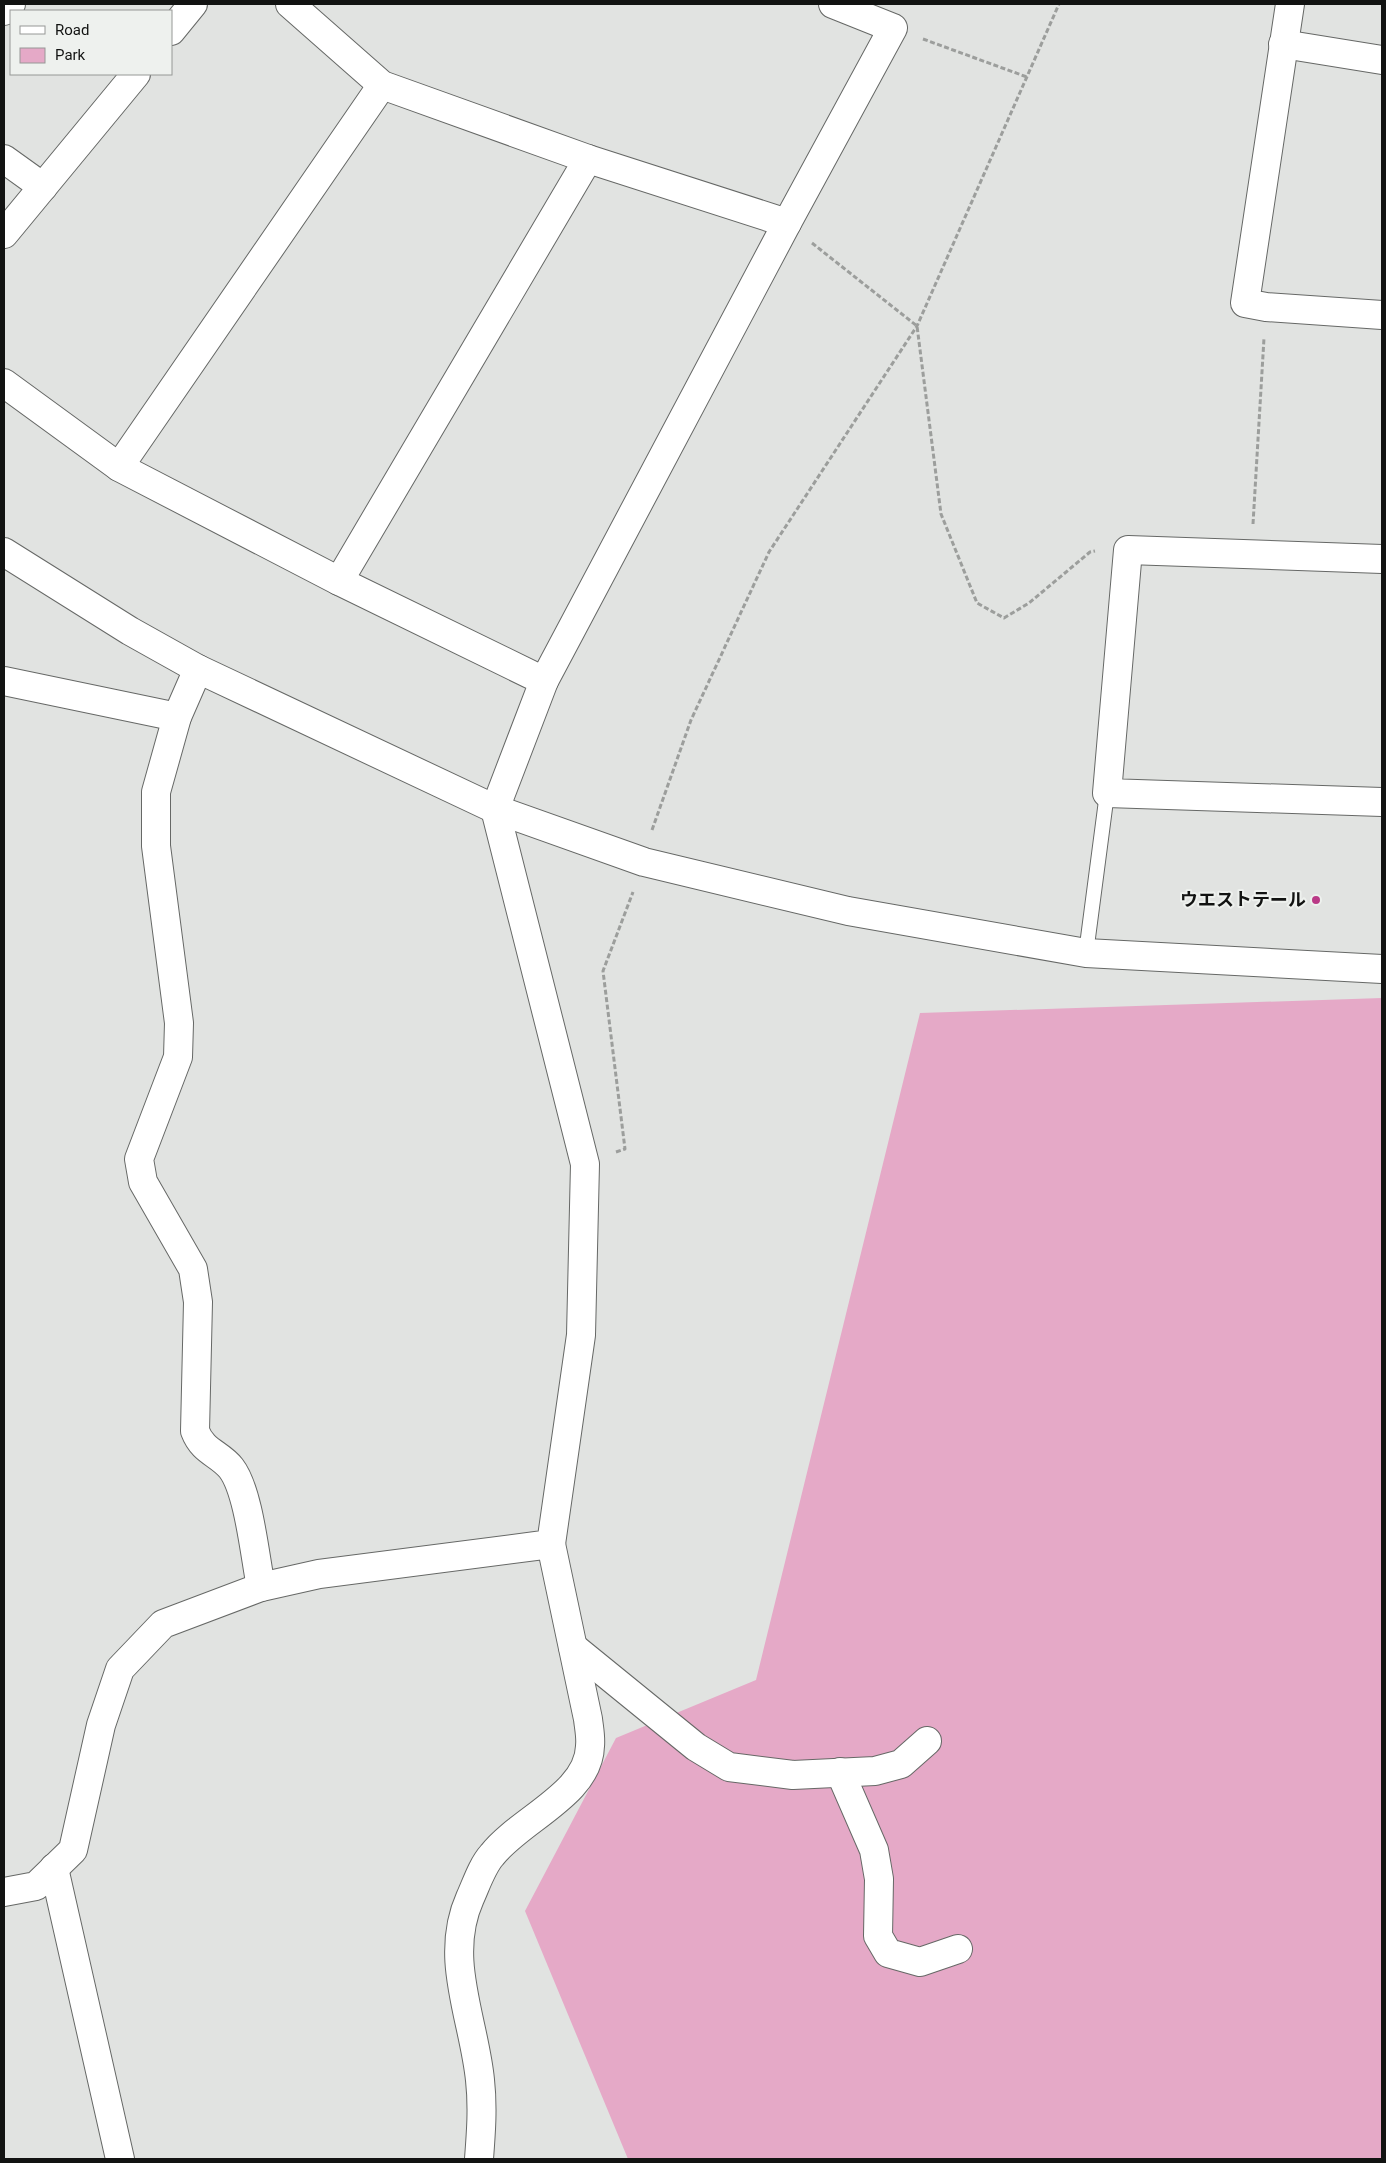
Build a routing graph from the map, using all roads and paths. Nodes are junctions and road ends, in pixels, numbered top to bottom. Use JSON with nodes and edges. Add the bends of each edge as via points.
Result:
{"nodes":[{"id":1,"x":11,"y":4,"type":"edge"},
{"id":2,"x":193,"y":4,"type":"edge"},
{"id":3,"x":290,"y":4,"type":"edge"},
{"id":4,"x":833,"y":4,"type":"edge"},
{"id":5,"x":1059,"y":4,"type":"edge"},
{"id":6,"x":1290,"y":4,"type":"edge"},
{"id":7,"x":4,"y":11,"type":"edge"},
{"id":8,"x":893,"y":28,"type":"junction"},
{"id":9,"x":172,"y":30,"type":"edge"},
{"id":10,"x":1284,"y":44,"type":"junction"},
{"id":11,"x":1382,"y":60,"type":"edge"},
{"id":12,"x":135,"y":75,"type":"edge"},
{"id":13,"x":1028,"y":77,"type":"junction"},
{"id":14,"x":382,"y":85,"type":"junction"},
{"id":15,"x":4,"y":159,"type":"edge"},
{"id":16,"x":588,"y":159,"type":"junction"},
{"id":17,"x":43,"y":187,"type":"junction"},
{"id":18,"x":787,"y":223,"type":"junction"},
{"id":19,"x":4,"y":234,"type":"edge"},
{"id":20,"x":1266,"y":307,"type":"junction"},
{"id":21,"x":1382,"y":315,"type":"edge"},
{"id":22,"x":917,"y":326,"type":"junction"},
{"id":23,"x":4,"y":383,"type":"edge"},
{"id":24,"x":119,"y":466,"type":"junction"},
{"id":25,"x":1128,"y":550,"type":"junction"},
{"id":26,"x":4,"y":552,"type":"edge"},
{"id":27,"x":1251,"y":554,"type":"junction"},
{"id":28,"x":1382,"y":559,"type":"edge"},
{"id":29,"x":339,"y":581,"type":"junction"},
{"id":30,"x":198,"y":669,"type":"junction"},
{"id":31,"x":544,"y":681,"type":"junction"},
{"id":32,"x":4,"y":682,"type":"edge"},
{"id":33,"x":177,"y":717,"type":"junction"},
{"id":34,"x":1108,"y":793,"type":"junction"},
{"id":35,"x":1382,"y":802,"type":"edge"},
{"id":36,"x":494,"y":809,"type":"junction"},
{"id":37,"x":652,"y":832,"type":"dead end"},
{"id":38,"x":633,"y":892,"type":"dead end"},
{"id":39,"x":1086,"y":953,"type":"junction"},
{"id":40,"x":1382,"y":969,"type":"edge"},
{"id":41,"x":585,"y":1164,"type":"junction"},
{"id":42,"x":551,"y":1544,"type":"junction"},
{"id":43,"x":261,"y":1588,"type":"junction"},
{"id":44,"x":573,"y":1647,"type":"junction"},
{"id":45,"x":927,"y":1741,"type":"dead end"},
{"id":46,"x":840,"y":1772,"type":"junction"},
{"id":47,"x":54,"y":1868,"type":"junction"},
{"id":48,"x":4,"y":1892,"type":"edge"},
{"id":49,"x":958,"y":1949,"type":"dead end"},
{"id":50,"x":120,"y":2159,"type":"edge"},
{"id":51,"x":479,"y":2159,"type":"edge"}],
"edges":[{"from":1,"to":7,"type":"street"},
{"from":2,"to":9,"type":"street"},
{"from":3,"to":14,"type":"street"},
{"from":4,"to":8,"type":"street"},
{"from":5,"to":13,"type":"path"},
{"from":6,"to":10,"type":"street"},
{"from":8,"to":13,"type":"path"},
{"from":8,"to":18,"type":"street"},
{"from":10,"to":11,"type":"street"},
{"from":10,"to":20,"type":"street","via":[[1245,302]]},
{"from":12,"to":17,"type":"street"},
{"from":13,"to":22,"type":"path"},
{"from":14,"to":16,"type":"street"},
{"from":14,"to":24,"type":"street"},
{"from":15,"to":17,"type":"street"},
{"from":16,"to":18,"type":"street"},
{"from":16,"to":29,"type":"street"},
{"from":17,"to":19,"type":"street"},
{"from":18,"to":22,"type":"path"},
{"from":18,"to":31,"type":"street"},
{"from":20,"to":21,"type":"street"},
{"from":20,"to":27,"type":"path"},
{"from":22,"to":25,"type":"path","via":[[941,514],[977,603],[1004,618],[1029,603],[1090,552]]},
{"from":22,"to":37,"type":"path","via":[[769,552],[690,720]]},
{"from":23,"to":24,"type":"street"},
{"from":24,"to":29,"type":"street"},
{"from":25,"to":27,"type":"street"},
{"from":25,"to":34,"type":"street"},
{"from":26,"to":30,"type":"street","via":[[130,631]]},
{"from":27,"to":28,"type":"street"},
{"from":29,"to":31,"type":"street"},
{"from":30,"to":33,"type":"street"},
{"from":30,"to":36,"type":"street"},
{"from":31,"to":36,"type":"street"},
{"from":32,"to":33,"type":"street"},
{"from":33,"to":43,"type":"street","via":[[156,792],[156,846],[179,1023],[178,1057],[139,1159],[143,1182],[193,1269],[198,1302],[195,1431],[200,1443],[232,1468],[241,1490]]},
{"from":34,"to":35,"type":"street"},
{"from":34,"to":39,"type":"lane"},
{"from":36,"to":39,"type":"street","via":[[663,867],[848,911]]},
{"from":36,"to":41,"type":"street"},
{"from":38,"to":41,"type":"path","via":[[603,971],[625,1149]]},
{"from":39,"to":40,"type":"street"},
{"from":41,"to":42,"type":"street","via":[[581,1335]]},
{"from":42,"to":43,"type":"street","via":[[319,1574]]},
{"from":42,"to":44,"type":"street"},
{"from":43,"to":47,"type":"street","via":[[163,1624],[120,1669],[101,1725],[73,1850]]},
{"from":44,"to":46,"type":"street","via":[[696,1747],[729,1767],[793,1775]]},
{"from":44,"to":51,"type":"street","via":[[588,1720],[590,1747],[584,1770],[565,1795],[520,1826],[491,1855],[469,1901],[458,1941],[461,1986],[480,2079]]},
{"from":45,"to":46,"type":"street","via":[[901,1764],[874,1771]]},
{"from":46,"to":49,"type":"street","via":[[874,1850],[880,1879],[878,1936],[888,1953],[920,1962]]},
{"from":47,"to":48,"type":"street","via":[[36,1886]]},
{"from":47,"to":50,"type":"street"}]}
